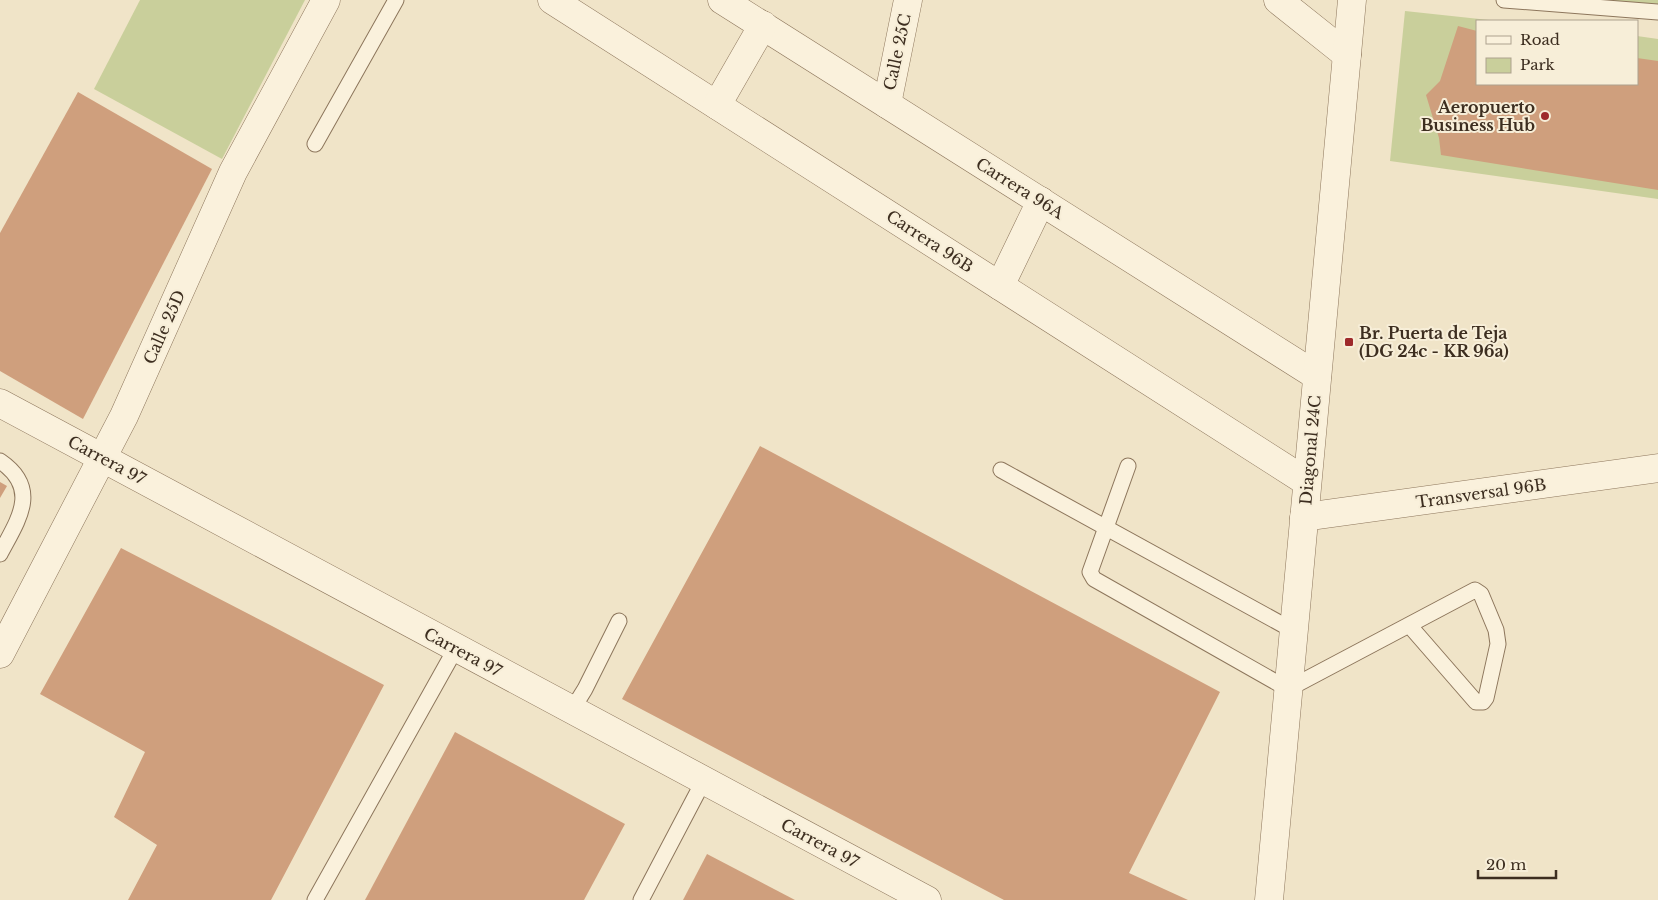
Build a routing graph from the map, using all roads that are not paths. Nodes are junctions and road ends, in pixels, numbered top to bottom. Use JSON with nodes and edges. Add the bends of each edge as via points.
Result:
{"nodes":[{"id":1,"x":326,"y":0,"type":"edge"},
{"id":2,"x":396,"y":0,"type":"edge"},
{"id":3,"x":552,"y":0,"type":"edge"},
{"id":4,"x":722,"y":0,"type":"edge"},
{"id":5,"x":908,"y":0,"type":"edge"},
{"id":6,"x":1278,"y":0,"type":"edge"},
{"id":7,"x":1352,"y":0,"type":"edge"},
{"id":8,"x":1504,"y":0,"type":"edge"},
{"id":9,"x":1658,"y":12,"type":"edge"},
{"id":10,"x":763,"y":26,"type":"junction"},
{"id":11,"x":1347,"y":55,"type":"junction"},
{"id":12,"x":887,"y":104,"type":"junction"},
{"id":13,"x":717,"y":105,"type":"junction"},
{"id":14,"x":315,"y":144,"type":"dead end"},
{"id":15,"x":1041,"y":202,"type":"junction"},
{"id":16,"x":1000,"y":286,"type":"junction"},
{"id":17,"x":1317,"y":376,"type":"junction"},
{"id":18,"x":0,"y":403,"type":"edge"},
{"id":19,"x":102,"y":458,"type":"junction"},
{"id":20,"x":0,"y":460,"type":"edge"},
{"id":21,"x":1128,"y":466,"type":"dead end"},
{"id":22,"x":1658,"y":468,"type":"edge"},
{"id":23,"x":1001,"y":470,"type":"dead end"},
{"id":24,"x":1307,"y":482,"type":"junction"},
{"id":25,"x":1304,"y":517,"type":"junction"},
{"id":26,"x":1106,"y":528,"type":"junction"},
{"id":27,"x":0,"y":554,"type":"edge"},
{"id":28,"x":618,"y":621,"type":"dead end"},
{"id":29,"x":1409,"y":625,"type":"junction"},
{"id":30,"x":1294,"y":631,"type":"junction"},
{"id":31,"x":456,"y":648,"type":"junction"},
{"id":32,"x":0,"y":654,"type":"edge"},
{"id":33,"x":1288,"y":689,"type":"junction"},
{"id":34,"x":572,"y":710,"type":"junction"},
{"id":35,"x":704,"y":780,"type":"junction"},
{"id":36,"x":315,"y":900,"type":"edge"},
{"id":37,"x":640,"y":900,"type":"edge"},
{"id":38,"x":927,"y":900,"type":"edge"},
{"id":39,"x":1269,"y":900,"type":"edge"}],
"edges":[{"from":1,"to":19,"type":"street","name":"Calle 25D","via":[[233,172],[124,416]]},
{"from":2,"to":14,"type":"lane"},
{"from":3,"to":13,"type":"street","name":"Carrera 96B"},
{"from":4,"to":10,"type":"street","name":"Carrera 96A"},
{"from":5,"to":12,"type":"street","name":"Calle 25C"},
{"from":6,"to":11,"type":"street"},
{"from":7,"to":11,"type":"street","name":"Diagonal 24C"},
{"from":8,"to":9,"type":"lane"},
{"from":10,"to":12,"type":"street","name":"Carrera 96A"},
{"from":10,"to":13,"type":"street"},
{"from":11,"to":17,"type":"street","name":"Diagonal 24C"},
{"from":12,"to":15,"type":"street","name":"Carrera 96A"},
{"from":13,"to":16,"type":"street","name":"Carrera 96B"},
{"from":15,"to":16,"type":"street"},
{"from":15,"to":17,"type":"street","name":"Carrera 96A"},
{"from":16,"to":24,"type":"street","name":"Carrera 96B"},
{"from":17,"to":24,"type":"street","name":"Diagonal 24C"},
{"from":18,"to":19,"type":"street","name":"Carrera 97"},
{"from":19,"to":31,"type":"street","name":"Carrera 97"},
{"from":19,"to":32,"type":"street","name":"Calle 25D"},
{"from":20,"to":27,"type":"lane","via":[[21,482],[24,502],[20,518]]},
{"from":21,"to":26,"type":"lane"},
{"from":22,"to":25,"type":"street","name":"Transversal 96B"},
{"from":23,"to":26,"type":"lane"},
{"from":24,"to":25,"type":"street","name":"Diagonal 24C"},
{"from":25,"to":30,"type":"street","name":"Diagonal 24C"},
{"from":26,"to":30,"type":"lane"},
{"from":26,"to":33,"type":"lane","via":[[1090,572],[1094,579]]},
{"from":28,"to":34,"type":"lane"},
{"from":29,"to":29,"type":"lane","via":[[1474,590],[1481,594],[1496,630],[1498,644],[1483,702],[1476,702]]},
{"from":29,"to":33,"type":"lane"},
{"from":30,"to":33,"type":"street","name":"Diagonal 24C"},
{"from":31,"to":34,"type":"street","name":"Carrera 97"},
{"from":31,"to":36,"type":"lane"},
{"from":33,"to":39,"type":"street","name":"Diagonal 24C"},
{"from":34,"to":35,"type":"street","name":"Carrera 97"},
{"from":35,"to":37,"type":"lane"},
{"from":35,"to":38,"type":"street","name":"Carrera 97"}]}
